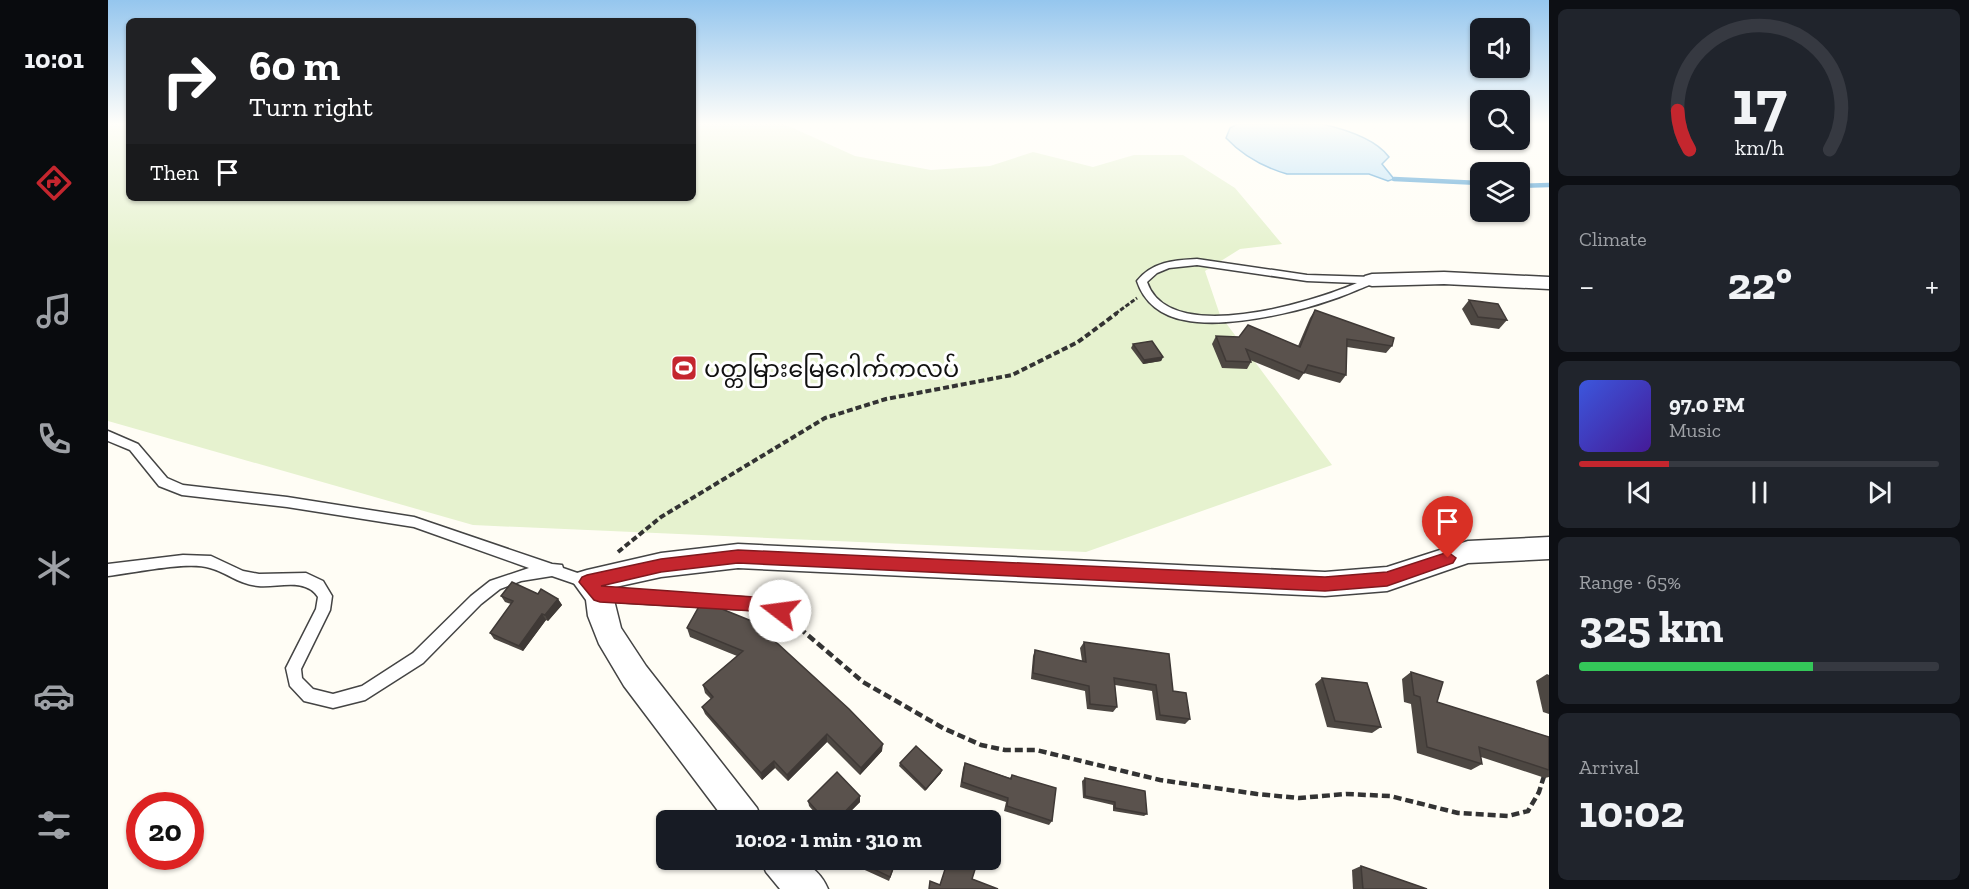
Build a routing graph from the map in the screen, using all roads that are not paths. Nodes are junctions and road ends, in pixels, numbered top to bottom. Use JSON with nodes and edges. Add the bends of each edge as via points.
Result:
{"nodes":[{"id":1,"x":1372,"y":280,"type":"junction"},
{"id":2,"x":1549,"y":283,"type":"edge"},
{"id":3,"x":108,"y":436,"type":"edge"},
{"id":4,"x":1549,"y":548,"type":"edge"},
{"id":5,"x":557,"y":569,"type":"junction"},
{"id":6,"x":108,"y":570,"type":"edge"},
{"id":7,"x":593,"y":588,"type":"junction"},
{"id":8,"x":780,"y":611,"type":"road end"},
{"id":9,"x":737,"y":810,"type":"edge"},
{"id":10,"x":787,"y":870,"type":"edge"},
{"id":11,"x":810,"y":889,"type":"edge"}],
"edges":[{"from":1,"to":1,"type":"lane","via":[[1324,300],[1275,312],[1196,318],[1170,312],[1144,292],[1142,281],[1149,272],[1178,263],[1306,278]]},
{"from":1,"to":2,"type":"street","via":[[1444,278]]},
{"from":3,"to":5,"type":"lane","via":[[134,447],[164,482],[182,490],[414,522]]},
{"from":4,"to":7,"type":"street","via":[[1468,552],[1387,579],[1325,584],[738,556],[661,565]]},
{"from":5,"to":6,"type":"lane","via":[[520,575],[495,585],[418,658],[365,693],[333,700],[309,696],[295,681],[294,668],[323,610],[325,596],[318,585],[306,579],[241,577],[211,562],[183,561]]},
{"from":5,"to":7,"type":"lane"},
{"from":7,"to":8,"type":"lane","via":[[754,604]]},
{"from":7,"to":9,"type":"street","via":[[609,635],[634,676]]},
{"from":10,"to":11,"type":"street"}]}
